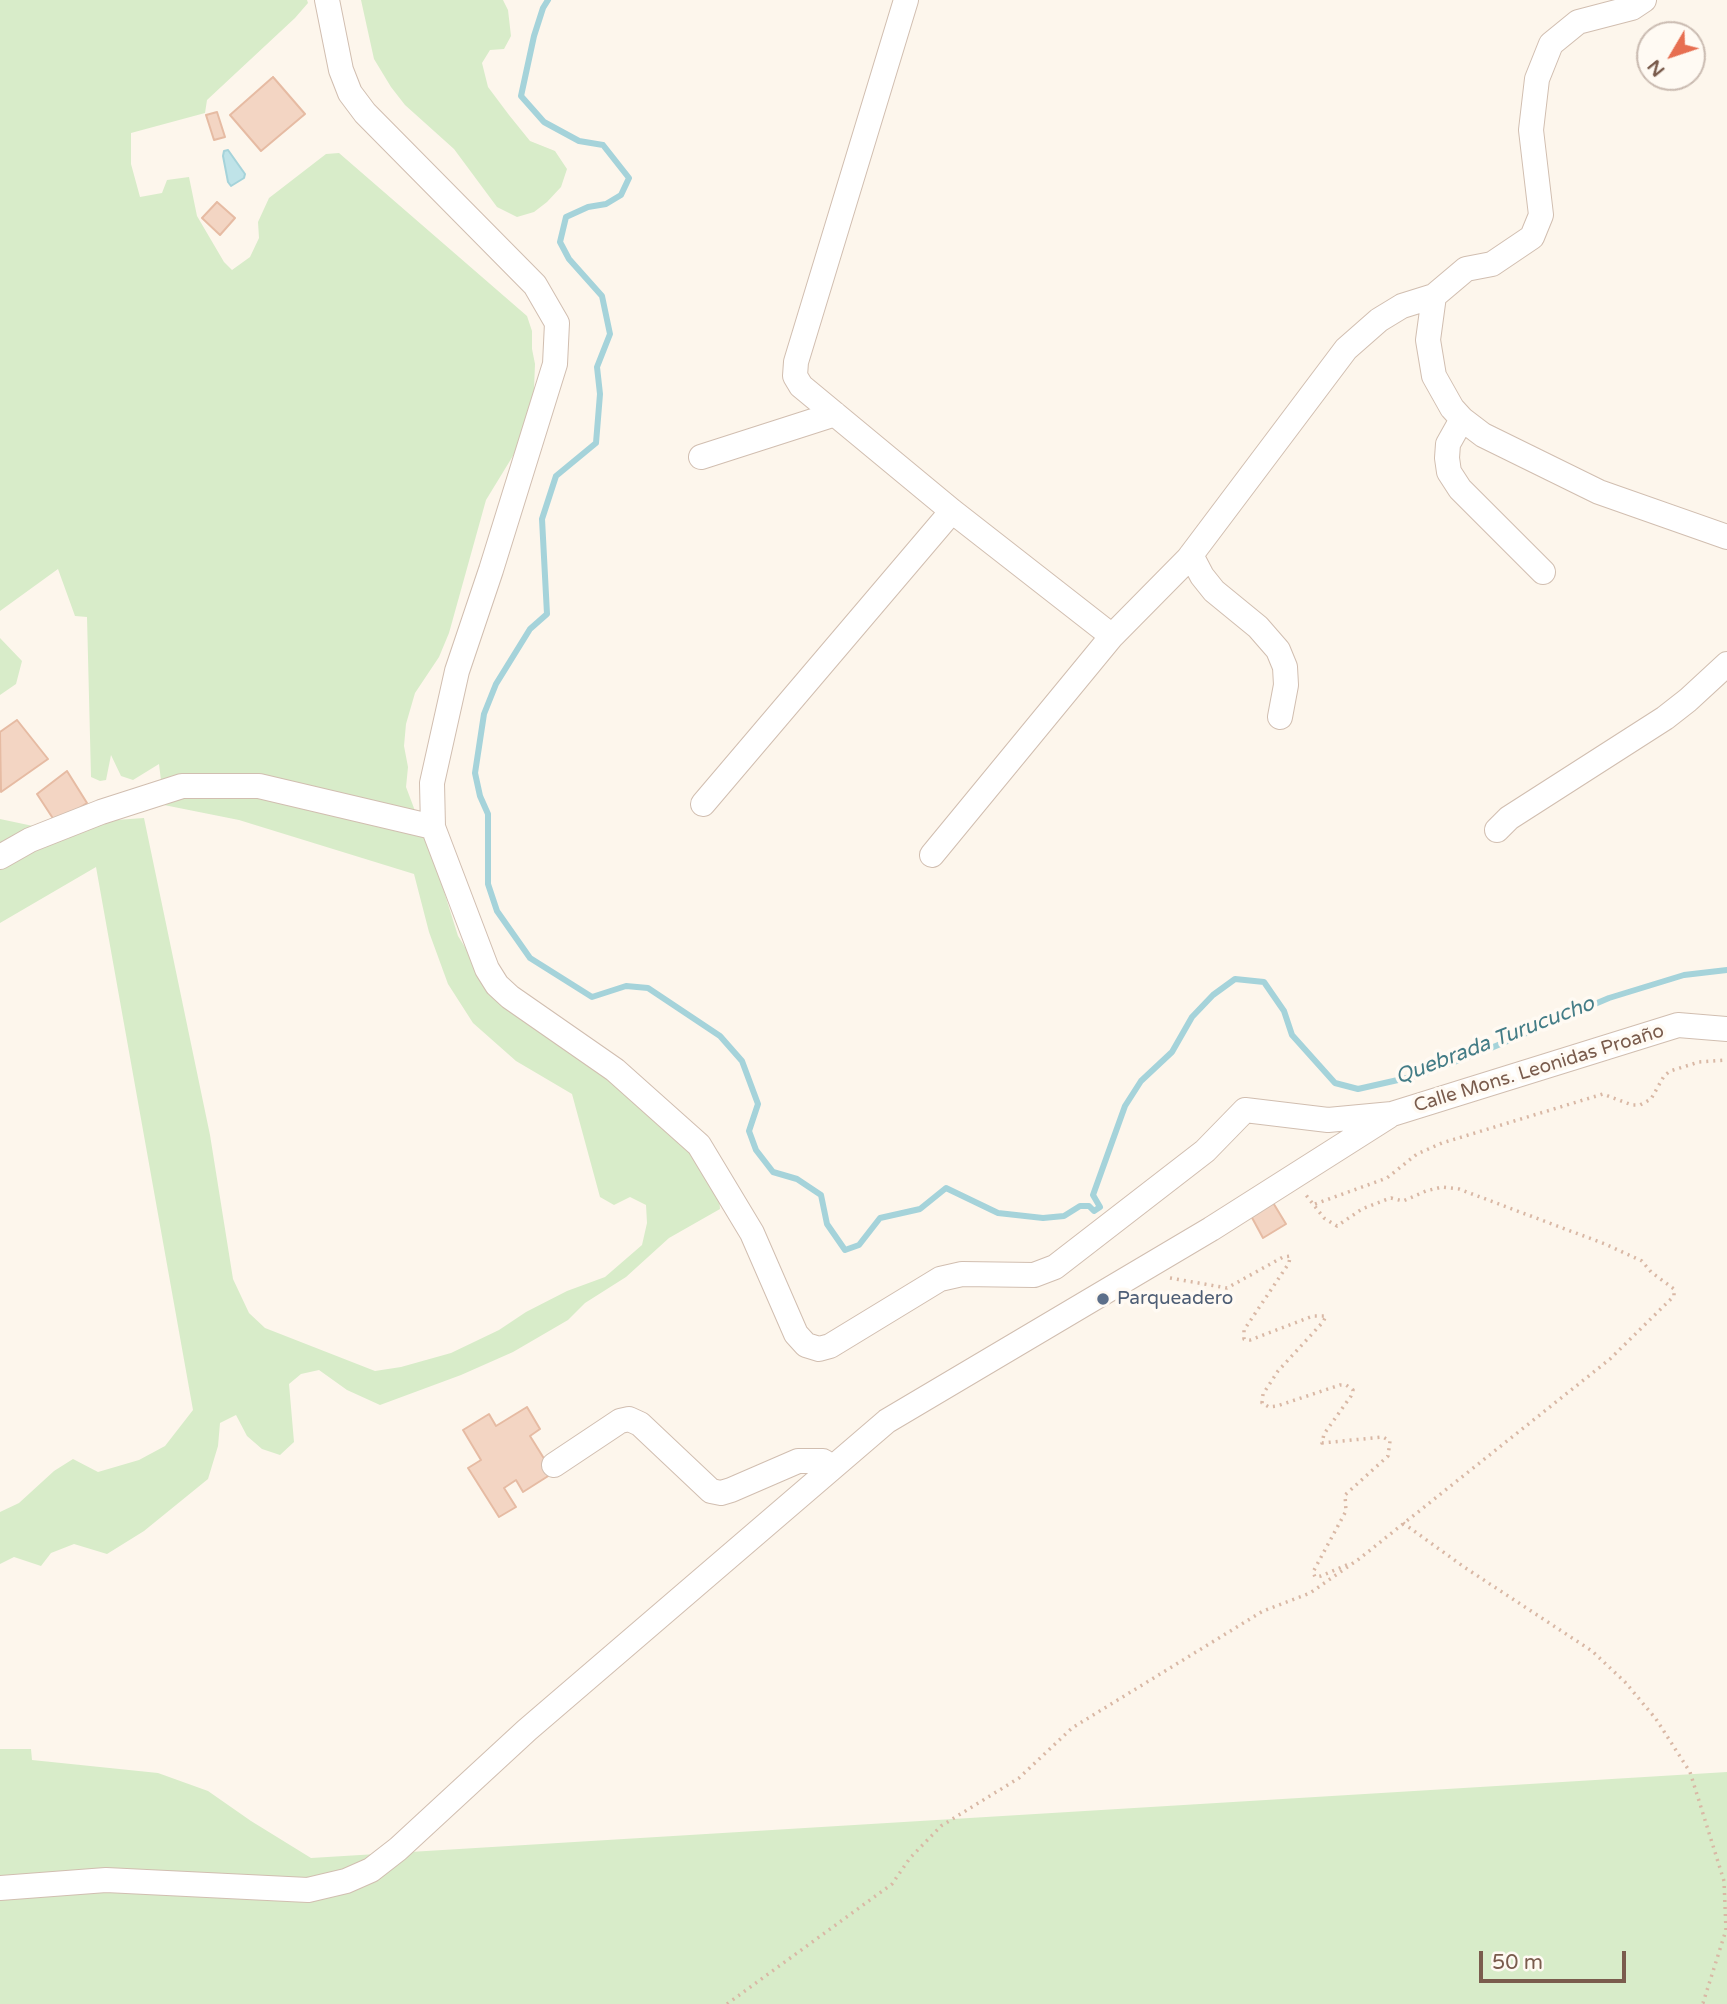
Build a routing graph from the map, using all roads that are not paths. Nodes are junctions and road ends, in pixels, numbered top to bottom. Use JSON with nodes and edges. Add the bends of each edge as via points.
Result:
{"nodes":[{"id":1,"x":327,"y":0,"type":"edge"},
{"id":2,"x":906,"y":0,"type":"edge"},
{"id":3,"x":1644,"y":0,"type":"edge"},
{"id":4,"x":1434,"y":296,"type":"junction"},
{"id":5,"x":835,"y":414,"type":"junction"},
{"id":6,"x":1462,"y":419,"type":"junction"},
{"id":7,"x":701,"y":457,"type":"dead end"},
{"id":8,"x":952,"y":511,"type":"junction"},
{"id":9,"x":1727,"y":537,"type":"edge"},
{"id":10,"x":1191,"y":555,"type":"junction"},
{"id":11,"x":1543,"y":572,"type":"dead end"},
{"id":12,"x":1112,"y":636,"type":"junction"},
{"id":13,"x":1727,"y":664,"type":"edge"},
{"id":14,"x":1280,"y":717,"type":"dead end"},
{"id":15,"x":703,"y":804,"type":"dead end"},
{"id":16,"x":433,"y":827,"type":"junction"},
{"id":17,"x":1497,"y":830,"type":"dead end"},
{"id":18,"x":932,"y":855,"type":"dead end"},
{"id":19,"x":0,"y":857,"type":"edge"},
{"id":20,"x":1727,"y":1029,"type":"edge"},
{"id":21,"x":1392,"y":1114,"type":"junction"},
{"id":22,"x":554,"y":1465,"type":"dead end"},
{"id":23,"x":832,"y":1467,"type":"junction"},
{"id":24,"x":0,"y":1888,"type":"edge"}],
"edges":[{"from":1,"to":16,"type":"street","via":[[350,93],[535,285],[557,323],[555,365],[457,671],[432,783]]},
{"from":2,"to":5,"type":"street","via":[[796,362],[795,376],[801,386]]},
{"from":3,"to":4,"type":"street","via":[[1632,8],[1578,22],[1551,44],[1537,79],[1531,130],[1541,215],[1532,237],[1492,264],[1466,269]]},
{"from":4,"to":6,"type":"street","via":[[1428,340],[1434,376]]},
{"from":4,"to":10,"type":"street","via":[[1402,306],[1346,349]]},
{"from":5,"to":7,"type":"street"},
{"from":5,"to":8,"type":"street"},
{"from":6,"to":9,"type":"street","via":[[1483,435],[1599,492]]},
{"from":6,"to":11,"type":"street","via":[[1448,444],[1449,472],[1460,489]]},
{"from":8,"to":12,"type":"street"},
{"from":8,"to":15,"type":"street"},
{"from":10,"to":12,"type":"street"},
{"from":10,"to":14,"type":"street","via":[[1214,590],[1278,650],[1286,685]]},
{"from":12,"to":18,"type":"street"},
{"from":13,"to":17,"type":"street","via":[[1665,718]]},
{"from":16,"to":19,"type":"street","via":[[259,786],[182,786],[65,826]]},
{"from":16,"to":21,"type":"street","via":[[497,985],[615,1070],[699,1144],[752,1233],[796,1334],[806,1345],[819,1349],[940,1279],[962,1274],[1034,1275],[1055,1267],[1205,1151],[1245,1110],[1328,1120]]},
{"from":20,"to":21,"type":"street","name":"Calle Mons. Leonidas Proaño","via":[[1678,1025]]},
{"from":21,"to":23,"type":"street","via":[[1140,1272],[887,1421]]},
{"from":22,"to":23,"type":"street","via":[[629,1419],[640,1424],[710,1491],[731,1490],[798,1461],[823,1461]]},
{"from":23,"to":24,"type":"street","via":[[371,1870],[308,1891],[106,1880]]}]}
